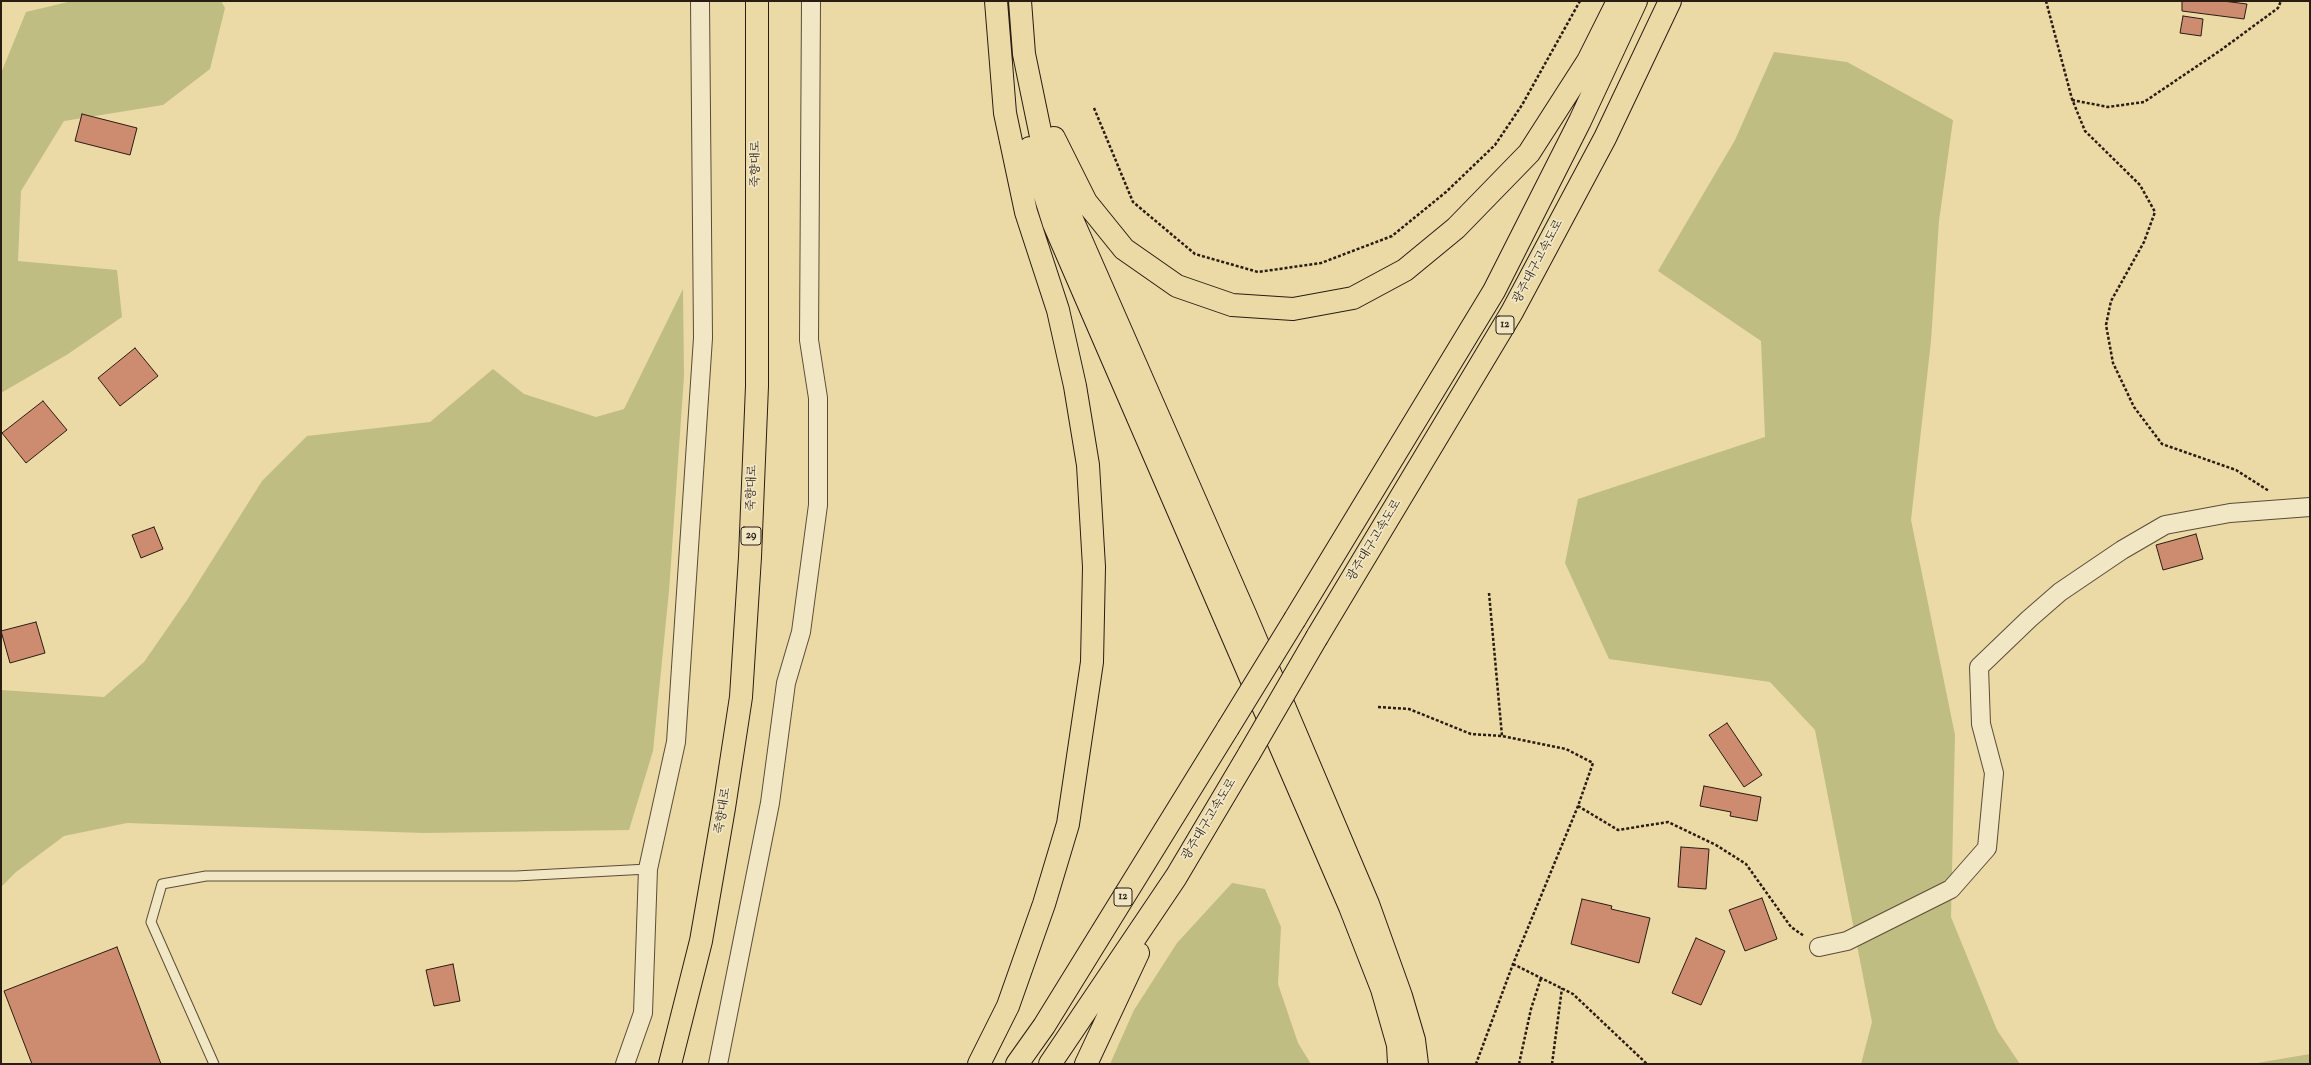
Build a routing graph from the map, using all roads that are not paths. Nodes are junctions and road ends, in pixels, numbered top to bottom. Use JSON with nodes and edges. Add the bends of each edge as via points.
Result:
{"nodes":[{"id":1,"x":700,"y":1,"type":"edge"},
{"id":2,"x":757,"y":1,"type":"edge"},
{"id":3,"x":811,"y":1,"type":"edge"},
{"id":4,"x":996,"y":1,"type":"edge"},
{"id":5,"x":1020,"y":1,"type":"edge"},
{"id":6,"x":1618,"y":1,"type":"edge"},
{"id":7,"x":1636,"y":1,"type":"edge"},
{"id":8,"x":1670,"y":1,"type":"edge"},
{"id":9,"x":1024,"y":54,"type":"junction"},
{"id":10,"x":1001,"y":59,"type":"junction"},
{"id":11,"x":2310,"y":507,"type":"edge"},
{"id":12,"x":648,"y":869,"type":"junction"},
{"id":13,"x":1176,"y":877,"type":"junction"},
{"id":14,"x":1819,"y":946,"type":"road end"},
{"id":15,"x":214,"y":1064,"type":"edge"},
{"id":16,"x":625,"y":1064,"type":"edge"},
{"id":17,"x":670,"y":1064,"type":"edge"},
{"id":18,"x":718,"y":1064,"type":"edge"},
{"id":19,"x":979,"y":1064,"type":"edge"},
{"id":20,"x":1017,"y":1064,"type":"edge"},
{"id":21,"x":1050,"y":1064,"type":"edge"},
{"id":22,"x":1086,"y":1064,"type":"edge"},
{"id":23,"x":1399,"y":1064,"type":"edge"},
{"id":24,"x":1417,"y":1064,"type":"edge"}],
"edges":[{"from":1,"to":12,"type":"street","via":[[703,338],[676,742]]},
{"from":2,"to":17,"type":"main road","name":"죽향대로","number":"29","via":[[757,386],[741,697],[701,941]]},
{"from":3,"to":18,"type":"street","via":[[809,340],[818,398],[818,505],[801,632],[786,683],[770,803]]},
{"from":4,"to":10,"type":"main road"},
{"from":5,"to":9,"type":"main road"},
{"from":6,"to":9,"type":"main road","via":[[1588,62],[1529,153],[1456,228],[1405,270],[1353,298],[1293,309],[1232,305],[1177,286],[1124,249],[1086,202],[1054,138]]},
{"from":7,"to":20,"type":"main road","number":"12","bridge":true,"via":[[1580,121],[1494,291],[1228,728],[1048,1019]]},
{"from":8,"to":13,"type":"main road","name":"광주대구고속도로","number":"12","bridge":true,"via":[[1605,138],[1512,312]]},
{"from":9,"to":24,"type":"main road","via":[[1042,142],[1071,217],[1245,614],[1368,904],[1403,1003],[1414,1040]]},
{"from":10,"to":19,"type":"main road","via":[[1005,112],[1026,212],[1058,310],[1075,386],[1088,466],[1094,567],[1093,654],[1082,745],[1068,824],[1044,904],[1008,1006]]},
{"from":10,"to":23,"type":"main road","via":[[1054,224],[1350,907],[1382,989],[1398,1045]]},
{"from":11,"to":14,"type":"street","via":[[2230,513],[2165,525],[2122,550],[2060,592],[1979,667],[1981,724],[1994,772],[1987,848],[1951,889],[1847,941]]},
{"from":12,"to":15,"type":"lane","via":[[516,876],[206,876],[162,884],[151,922]]},
{"from":12,"to":16,"type":"street","via":[[643,1013]]},
{"from":13,"to":21,"type":"main road","name":"광주대구고속도로","number":"12"},
{"from":13,"to":22,"type":"main road"}]}
